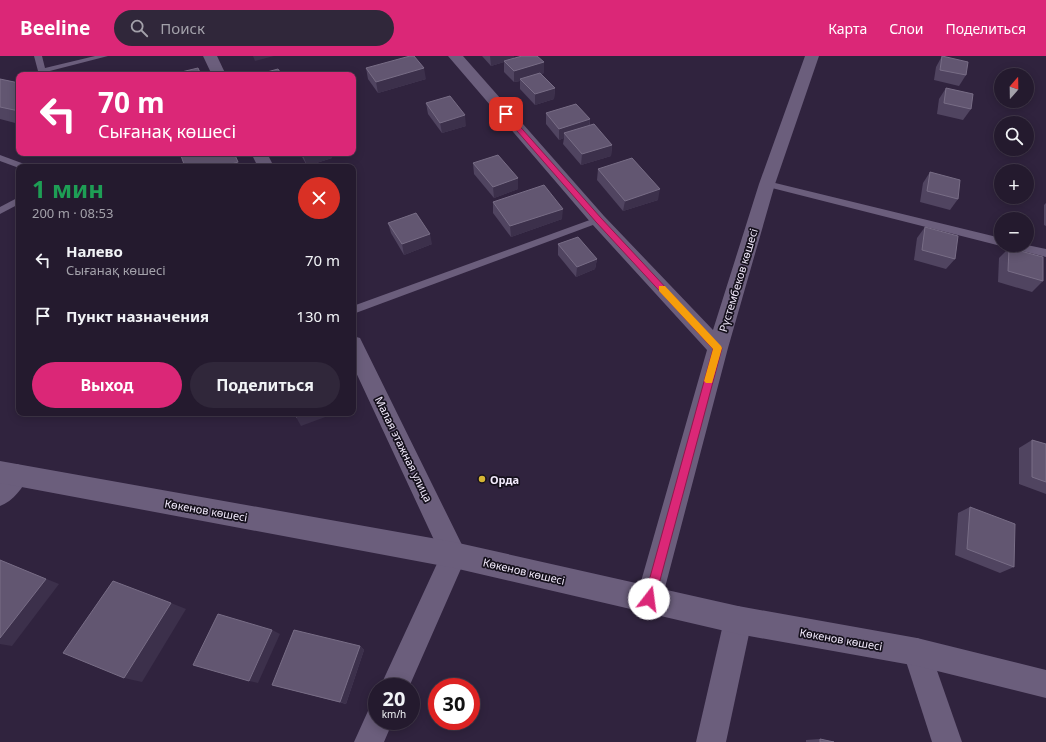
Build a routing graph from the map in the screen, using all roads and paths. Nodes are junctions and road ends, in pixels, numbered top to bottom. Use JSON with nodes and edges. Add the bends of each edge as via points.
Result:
{"nodes":[{"id":1,"x":38,"y":56,"type":"edge"},
{"id":2,"x":104,"y":56,"type":"edge"},
{"id":3,"x":210,"y":56,"type":"edge"},
{"id":4,"x":455,"y":56,"type":"edge"},
{"id":5,"x":812,"y":56,"type":"edge"},
{"id":6,"x":218,"y":72,"type":"edge"},
{"id":7,"x":0,"y":158,"type":"edge"},
{"id":8,"x":16,"y":164,"type":"edge"},
{"id":9,"x":767,"y":184,"type":"junction"},
{"id":10,"x":16,"y":202,"type":"edge"},
{"id":11,"x":0,"y":210,"type":"edge"},
{"id":12,"x":598,"y":220,"type":"junction"},
{"id":13,"x":994,"y":240,"type":"edge"},
{"id":14,"x":1034,"y":250,"type":"edge"},
{"id":15,"x":1046,"y":253,"type":"edge"},
{"id":16,"x":356,"y":309,"type":"edge"},
{"id":17,"x":718,"y":348,"type":"junction"},
{"id":18,"x":356,"y":350,"type":"edge"},
{"id":19,"x":9,"y":474,"type":"edge"},
{"id":20,"x":0,"y":495,"type":"edge"},
{"id":21,"x":454,"y":555,"type":"junction"},
{"id":22,"x":649,"y":599,"type":"junction"},
{"id":23,"x":738,"y":620,"type":"junction"},
{"id":24,"x":917,"y":652,"type":"junction"},
{"id":25,"x":398,"y":678,"type":"edge"},
{"id":26,"x":1046,"y":684,"type":"edge"},
{"id":27,"x":374,"y":730,"type":"edge"},
{"id":28,"x":369,"y":742,"type":"edge"},
{"id":29,"x":711,"y":742,"type":"edge"},
{"id":30,"x":947,"y":742,"type":"edge"}],
"edges":[{"from":1,"to":2,"type":"lane","via":[[42,71]]},
{"from":3,"to":6,"type":"street"},
{"from":4,"to":12,"type":"street"},
{"from":5,"to":9,"type":"street","name":"Рүстембеков көшесі"},
{"from":7,"to":8,"type":"lane"},
{"from":9,"to":13,"type":"lane"},
{"from":9,"to":17,"type":"street","name":"Рүстембеков көшесі"},
{"from":10,"to":11,"type":"lane"},
{"from":12,"to":16,"type":"lane"},
{"from":12,"to":17,"type":"street"},
{"from":14,"to":15,"type":"lane"},
{"from":17,"to":22,"type":"street","name":"Рүстембеков көшесі"},
{"from":18,"to":21,"type":"street","name":"Малая этажная улица"},
{"from":19,"to":20,"type":"street"},
{"from":19,"to":21,"type":"street","name":"Көкенов көшесі"},
{"from":21,"to":22,"type":"street","name":"Көкенов көшесі"},
{"from":21,"to":25,"type":"street"},
{"from":22,"to":23,"type":"street","name":"Көкенов көшесі"},
{"from":23,"to":24,"type":"street","name":"Көкенов көшесі"},
{"from":23,"to":29,"type":"street"},
{"from":24,"to":26,"type":"street","name":"Көкенов көшесі"},
{"from":24,"to":30,"type":"street"},
{"from":27,"to":28,"type":"street"}]}
